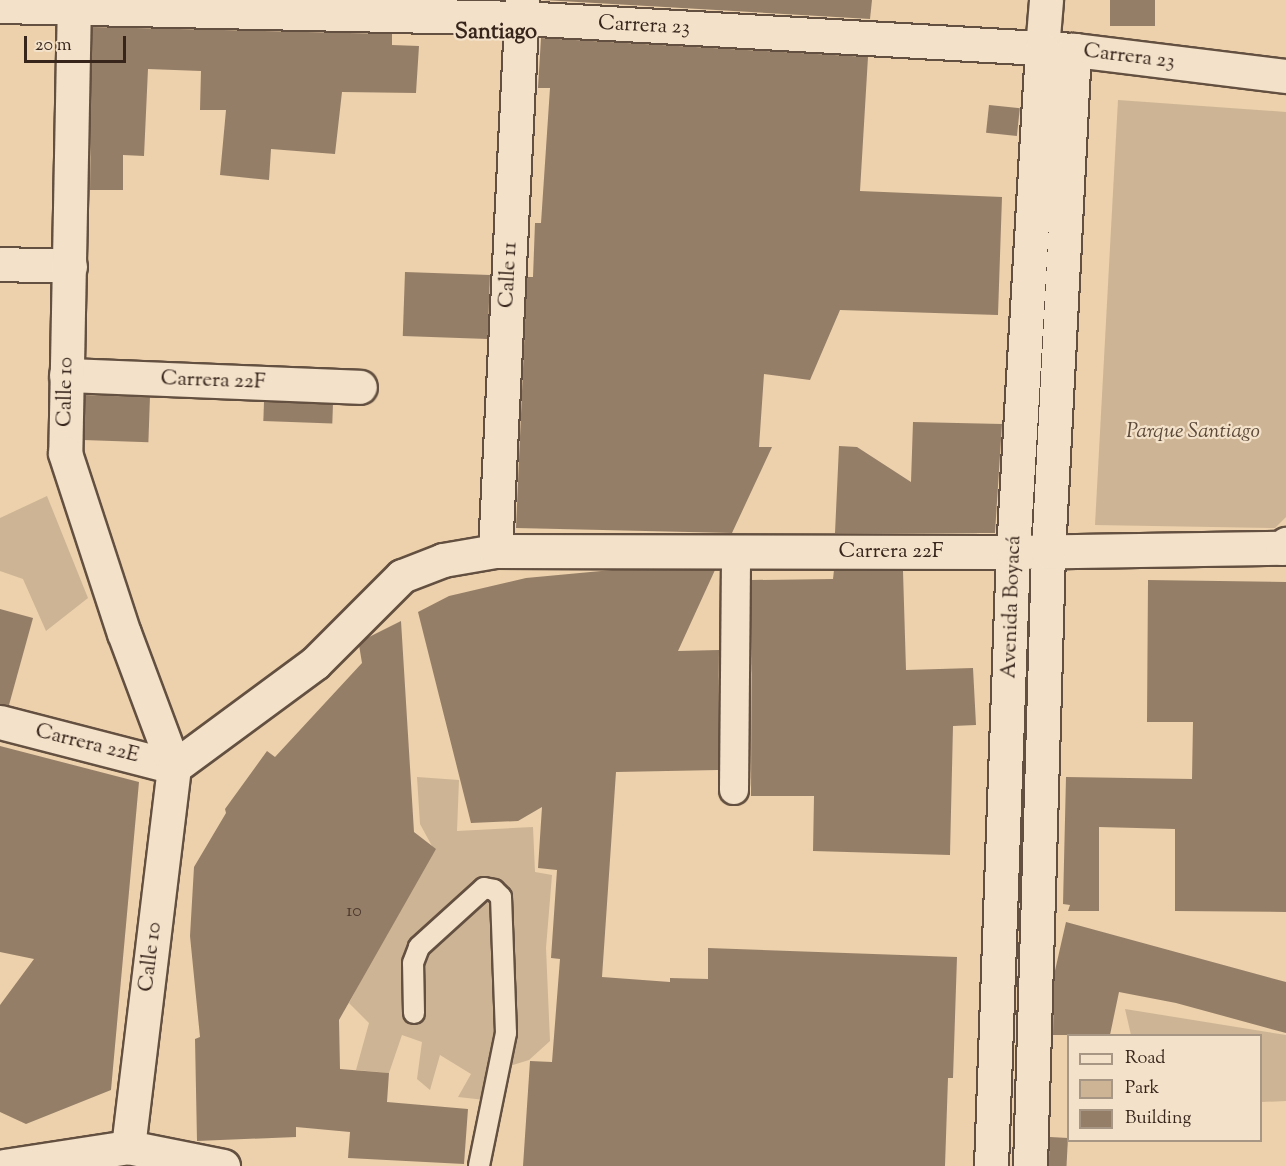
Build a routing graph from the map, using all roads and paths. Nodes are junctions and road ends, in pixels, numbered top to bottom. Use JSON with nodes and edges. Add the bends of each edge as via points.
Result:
{"nodes":[{"id":1,"x":1046,"y":0,"type":"edge"},
{"id":2,"x":74,"y":4,"type":"edge"},
{"id":3,"x":0,"y":6,"type":"edge"},
{"id":4,"x":522,"y":9,"type":"edge"},
{"id":5,"x":1058,"y":50,"type":"junction"},
{"id":6,"x":1286,"y":76,"type":"edge"},
{"id":7,"x":0,"y":264,"type":"edge"},
{"id":8,"x":69,"y":266,"type":"junction"},
{"id":9,"x":66,"y":375,"type":"junction"},
{"id":10,"x":360,"y":387,"type":"dead end"},
{"id":11,"x":1286,"y":544,"type":"edge"},
{"id":12,"x":495,"y":551,"type":"junction"},
{"id":13,"x":736,"y":552,"type":"junction"},
{"id":14,"x":1013,"y":552,"type":"junction"},
{"id":15,"x":1048,"y":552,"type":"junction"},
{"id":16,"x":0,"y":722,"type":"edge"},
{"id":17,"x":174,"y":767,"type":"junction"},
{"id":18,"x":734,"y":790,"type":"dead end"},
{"id":19,"x":414,"y":1013,"type":"dead end"},
{"id":20,"x":128,"y":1147,"type":"junction"},
{"id":21,"x":20,"y":1164,"type":"edge"},
{"id":22,"x":223,"y":1166,"type":"edge"},
{"id":23,"x":479,"y":1166,"type":"edge"},
{"id":24,"x":991,"y":1166,"type":"edge"},
{"id":25,"x":1030,"y":1166,"type":"edge"}],
"edges":[{"from":1,"to":5,"type":"street"},
{"from":2,"to":3,"type":"street","name":"Carrera 23"},
{"from":2,"to":4,"type":"street","name":"Carrera 23"},
{"from":2,"to":8,"type":"street","name":"Calle 10"},
{"from":4,"to":5,"type":"street","name":"Carrera 23"},
{"from":4,"to":12,"type":"street","name":"Calle 11"},
{"from":5,"to":6,"type":"street","name":"Carrera 23"},
{"from":5,"to":14,"type":"street","name":"Avenida Boyacá"},
{"from":5,"to":15,"type":"street","name":"Avenida Boyacá"},
{"from":7,"to":8,"type":"street"},
{"from":8,"to":9,"type":"street","name":"Calle 10"},
{"from":9,"to":10,"type":"street","name":"Carrera 22F"},
{"from":9,"to":17,"type":"street","name":"Calle 10","via":[[65,453],[77,497]]},
{"from":11,"to":15,"type":"street","name":"Carrera 22F","via":[[1282,548]]},
{"from":12,"to":13,"type":"street","name":"Carrera 22F"},
{"from":12,"to":17,"type":"street","via":[[442,560],[402,576],[315,663]]},
{"from":13,"to":14,"type":"street","name":"Carrera 22F"},
{"from":13,"to":18,"type":"street"},
{"from":14,"to":15,"type":"street","name":"Carrera 22F"},
{"from":14,"to":24,"type":"street","name":"Avenida Boyacá"},
{"from":15,"to":25,"type":"street","name":"Avenida Boyacá"},
{"from":16,"to":17,"type":"street","name":"Carrera 22E"},
{"from":17,"to":20,"type":"street","name":"Calle 10"},
{"from":19,"to":23,"type":"lane","via":[[413,963],[419,947],[484,888],[494,890],[501,897],[506,1033]]},
{"from":20,"to":21,"type":"street"},
{"from":20,"to":22,"type":"street"}]}
